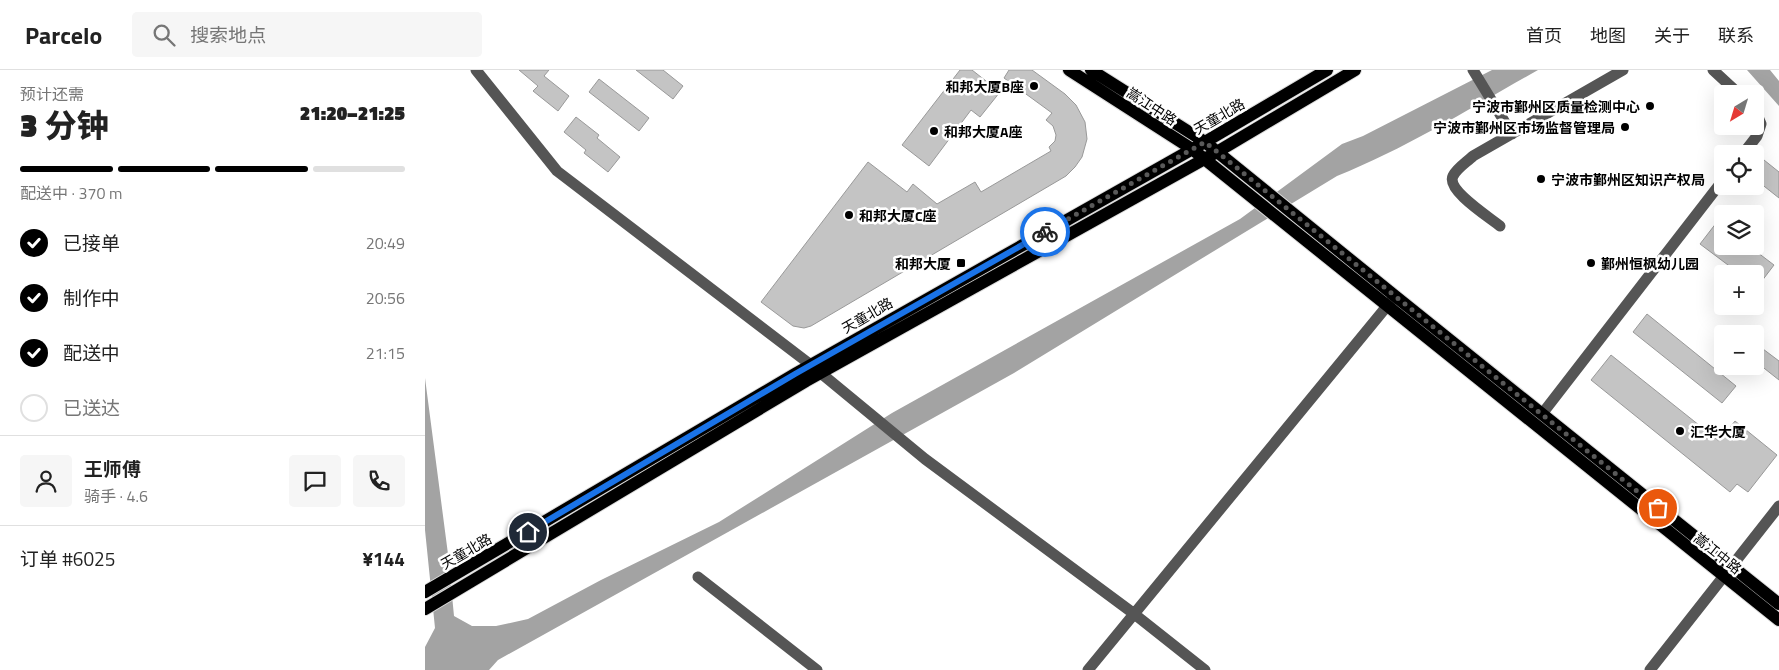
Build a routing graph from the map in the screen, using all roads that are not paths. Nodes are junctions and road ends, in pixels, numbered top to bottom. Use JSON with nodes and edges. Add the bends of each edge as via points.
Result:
{"nodes":[{"id":1,"x":476,"y":70,"type":"edge"},
{"id":2,"x":1069,"y":70,"type":"edge"},
{"id":3,"x":1091,"y":70,"type":"edge"},
{"id":4,"x":1327,"y":70,"type":"edge"},
{"id":5,"x":1355,"y":70,"type":"edge"},
{"id":6,"x":1473,"y":70,"type":"edge"},
{"id":7,"x":1623,"y":70,"type":"edge"},
{"id":8,"x":1713,"y":70,"type":"edge"},
{"id":9,"x":1729,"y":85,"type":"edge"},
{"id":10,"x":1512,"y":134,"type":"junction"},
{"id":11,"x":1205,"y":142,"type":"junction"},
{"id":12,"x":1192,"y":149,"type":"junction"},
{"id":13,"x":1217,"y":152,"type":"junction"},
{"id":14,"x":1205,"y":159,"type":"junction"},
{"id":15,"x":1714,"y":192,"type":"edge"},
{"id":16,"x":1500,"y":226,"type":"dead end"},
{"id":17,"x":1391,"y":301,"type":"junction"},
{"id":18,"x":815,"y":369,"type":"junction"},
{"id":19,"x":1542,"y":414,"type":"junction"},
{"id":20,"x":686,"y":446,"type":"junction"},
{"id":21,"x":1779,"y":506,"type":"edge"},
{"id":22,"x":1727,"y":571,"type":"junction"},
{"id":23,"x":698,"y":577,"type":"dead end"},
{"id":24,"x":425,"y":592,"type":"edge"},
{"id":25,"x":1779,"y":604,"type":"edge"},
{"id":26,"x":425,"y":609,"type":"edge"},
{"id":27,"x":1133,"y":614,"type":"junction"},
{"id":28,"x":1779,"y":620,"type":"edge"},
{"id":29,"x":817,"y":670,"type":"edge"},
{"id":30,"x":1088,"y":670,"type":"edge"},
{"id":31,"x":1205,"y":670,"type":"edge"},
{"id":32,"x":1650,"y":670,"type":"edge"}],
"edges":[{"from":1,"to":18,"type":"street","via":[[557,171]]},
{"from":2,"to":12,"type":"main road","name":"嵩江中路"},
{"from":3,"to":11,"type":"main road","name":"嵩江中路"},
{"from":4,"to":11,"type":"main road","name":"天童北路"},
{"from":5,"to":13,"type":"main road"},
{"from":6,"to":10,"type":"street"},
{"from":7,"to":10,"type":"street"},
{"from":8,"to":9,"type":"street"},
{"from":10,"to":16,"type":"street","via":[[1473,156],[1453,176],[1458,193]]},
{"from":11,"to":12,"type":"main road","name":"天童北路"},
{"from":11,"to":13,"type":"main road","name":"嵩江中路"},
{"from":12,"to":14,"type":"main road","name":"嵩江中路"},
{"from":12,"to":18,"type":"main road","name":"天童北路"},
{"from":13,"to":14,"type":"main road"},
{"from":13,"to":17,"type":"main road","name":"嵩江中路","via":[[1317,232]]},
{"from":14,"to":17,"type":"main road","name":"嵩江中路"},
{"from":14,"to":18,"type":"main road"},
{"from":15,"to":19,"type":"street"},
{"from":17,"to":19,"type":"main road","name":"嵩江中路"},
{"from":17,"to":22,"type":"main road","name":"嵩江中路"},
{"from":17,"to":27,"type":"street"},
{"from":18,"to":20,"type":"main road","name":"天童北路"},
{"from":18,"to":20,"type":"main road","name":"天童北路","via":[[806,381]]},
{"from":18,"to":27,"type":"street","via":[[925,459]]},
{"from":19,"to":22,"type":"main road","name":"嵩江中路"},
{"from":20,"to":24,"type":"main road","name":"天童北路"},
{"from":20,"to":26,"type":"main road","name":"天童北路"},
{"from":21,"to":22,"type":"street"},
{"from":22,"to":25,"type":"main road","name":"嵩江中路"},
{"from":22,"to":28,"type":"main road","name":"嵩江中路"},
{"from":22,"to":32,"type":"street"},
{"from":23,"to":29,"type":"street"},
{"from":27,"to":30,"type":"street"},
{"from":27,"to":31,"type":"street"}]}
